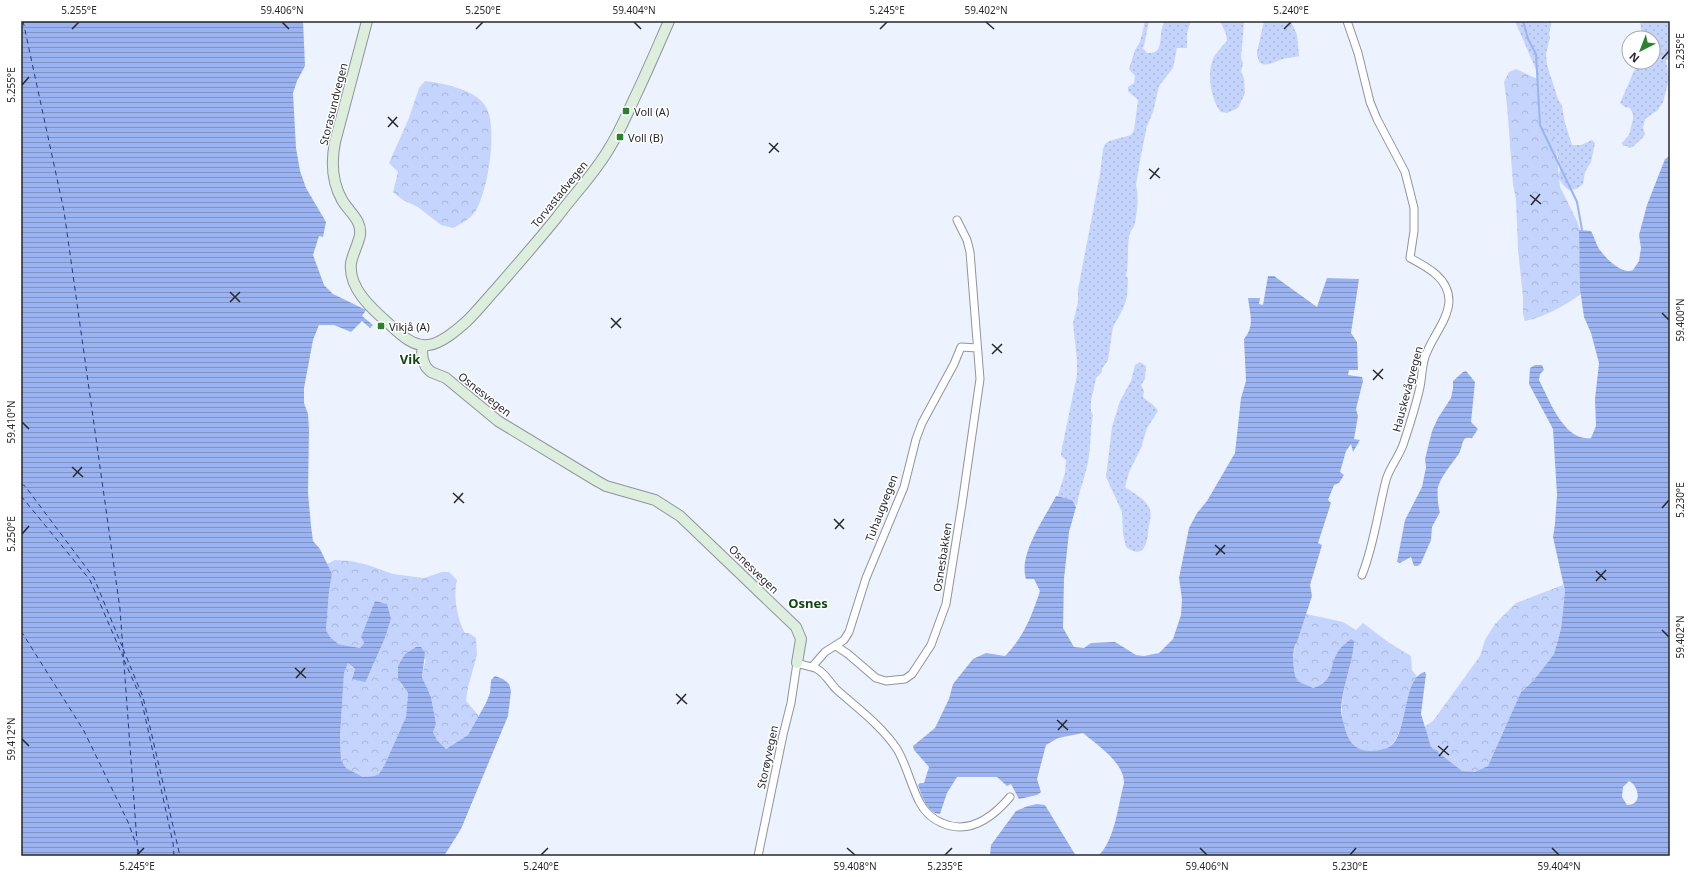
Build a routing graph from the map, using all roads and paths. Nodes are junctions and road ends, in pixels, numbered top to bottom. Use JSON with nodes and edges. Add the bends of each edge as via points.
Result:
{"nodes":[{"id":1,"x":367,"y":21,"type":"edge"},
{"id":2,"x":669,"y":21,"type":"edge"},
{"id":3,"x":1347,"y":21,"type":"edge"},
{"id":4,"x":957,"y":220,"type":"dead end"},
{"id":5,"x":423,"y":345,"type":"junction"},
{"id":6,"x":977,"y":348,"type":"junction"},
{"id":7,"x":1362,"y":574,"type":"dead end"},
{"id":8,"x":836,"y":646,"type":"junction"},
{"id":9,"x":797,"y":664,"type":"junction"},
{"id":10,"x":812,"y":667,"type":"junction"},
{"id":11,"x":1010,"y":797,"type":"dead end"},
{"id":12,"x":758,"y":856,"type":"edge"}],
"edges":[{"from":1,"to":5,"type":"main road","name":"Storasundvegen","via":[[335,142],[333,174],[343,201],[359,226],[360,235],[351,267],[357,288],[372,308],[392,327],[410,340]]},
{"from":2,"to":5,"type":"main road","name":"Torvastadvegen","via":[[616,138],[599,164],[472,315],[442,339],[433,344]]},
{"from":3,"to":7,"type":"street","name":"Hauskevågvegen","via":[[1370,102],[1405,172],[1414,208],[1410,258],[1440,278],[1449,300],[1447,311],[1425,357],[1420,388],[1404,445],[1386,480]]},
{"from":4,"to":6,"type":"street","name":"Osnesbakken","via":[[970,252]]},
{"from":5,"to":9,"type":"main road","name":"Osnesvegen","via":[[423,360],[430,372],[446,378],[498,421],[606,486],[655,500],[680,516],[796,627],[801,640]]},
{"from":6,"to":8,"type":"street","name":"Tuhaugvegen","via":[[961,347],[916,439],[904,487],[866,578],[849,632]]},
{"from":6,"to":8,"type":"street","name":"Osnesbakken","via":[[980,379],[962,504],[946,604],[931,645],[912,674],[905,680],[895,682],[876,678]]},
{"from":8,"to":10,"type":"street","name":"Tuhaugvegen","via":[[825,652]]},
{"from":9,"to":10,"type":"street"},
{"from":9,"to":12,"type":"street","name":"Storøyvegen"},
{"from":10,"to":11,"type":"street","via":[[822,672],[835,688],[888,738],[900,755],[921,804],[935,820],[954,827],[972,826],[994,813]]}]}
